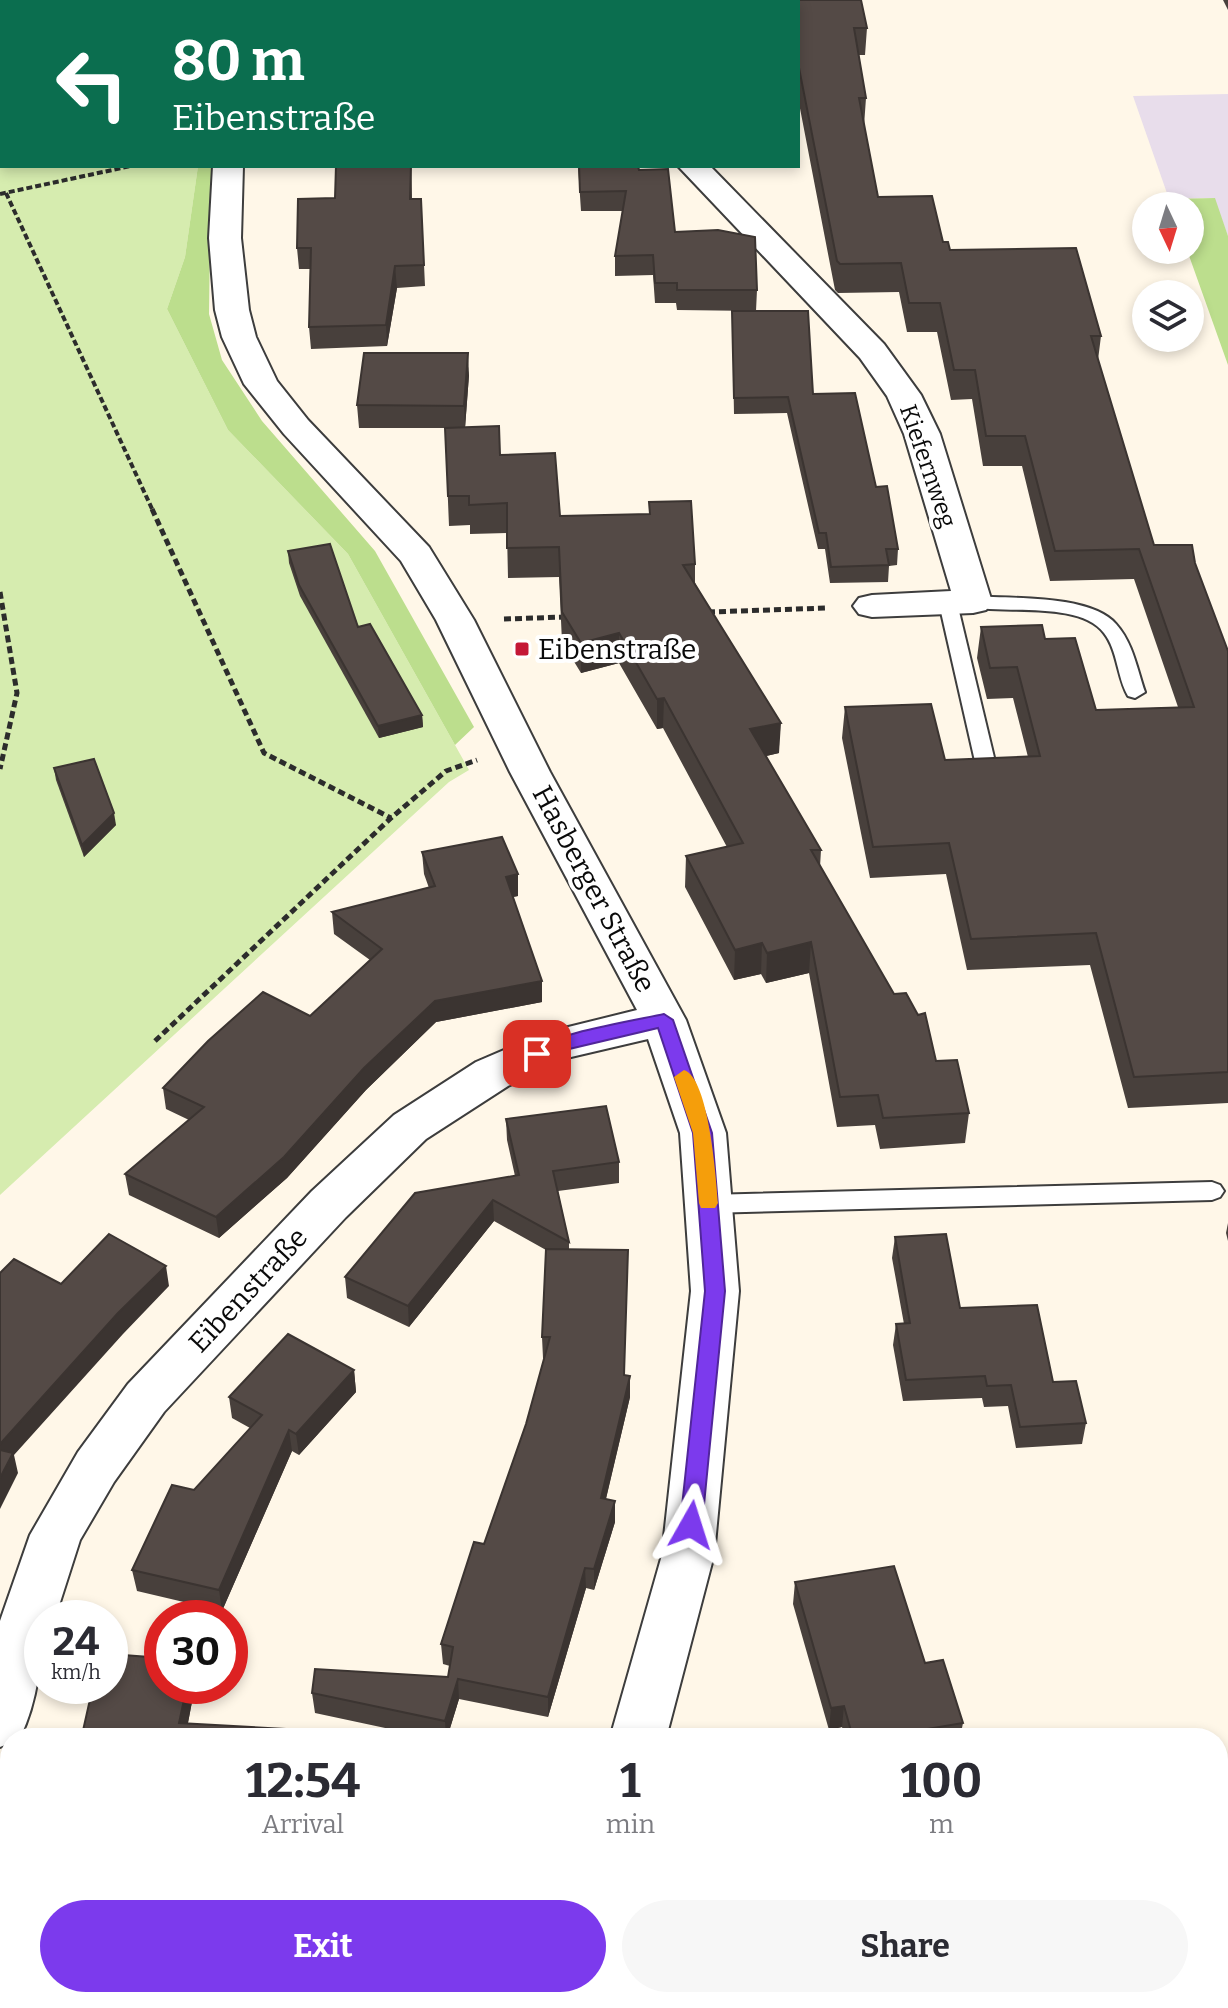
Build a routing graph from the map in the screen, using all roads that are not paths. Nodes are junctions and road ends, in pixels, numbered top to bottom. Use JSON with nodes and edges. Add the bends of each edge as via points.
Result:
{"nodes":[{"id":1,"x":228,"y":168,"type":"edge"},
{"id":2,"x":695,"y":168,"type":"edge"},
{"id":3,"x":960,"y":602,"type":"junction"},
{"id":4,"x":872,"y":606,"type":"road end"},
{"id":5,"x":1135,"y":692,"type":"dead end"},
{"id":6,"x":987,"y":770,"type":"edge"},
{"id":7,"x":664,"y":1020,"type":"junction"},
{"id":8,"x":1212,"y":1191,"type":"dead end"},
{"id":9,"x":708,"y":1204,"type":"junction"},
{"id":10,"x":0,"y":1722,"type":"edge"},
{"id":11,"x":641,"y":1728,"type":"edge"}],
"edges":[{"from":1,"to":7,"type":"street","name":"Hasberger Straße","via":[[225,238],[232,310],[261,384],[416,555]]},
{"from":2,"to":3,"type":"street","name":"Kiefernweg","via":[[872,351],[904,395],[922,434]]},
{"from":3,"to":4,"type":"street"},
{"from":3,"to":5,"type":"lane","via":[[1068,610],[1107,624]]},
{"from":3,"to":6,"type":"lane"},
{"from":7,"to":9,"type":"street","name":"Hasberger Straße","via":[[703,1133]]},
{"from":7,"to":10,"type":"street","name":"Eibenstraße","via":[[560,1044],[492,1074],[410,1127],[146,1398],[56,1535],[18,1647]]},
{"from":8,"to":9,"type":"lane"},
{"from":9,"to":11,"type":"street","name":"Hasberger Straße","via":[[715,1291],[688,1555]]}]}
